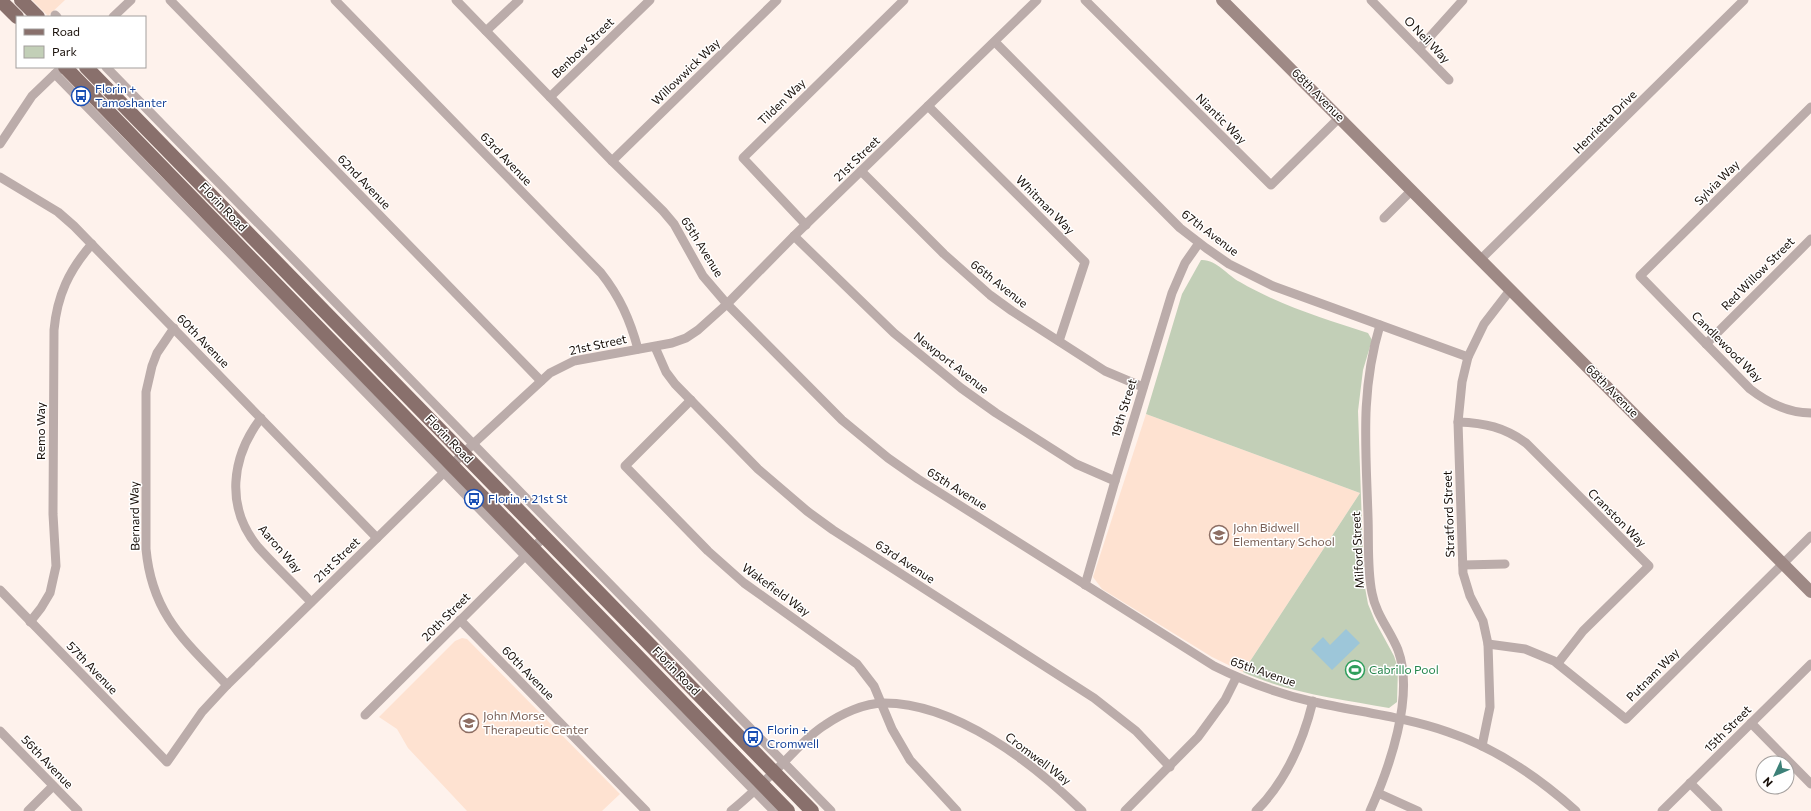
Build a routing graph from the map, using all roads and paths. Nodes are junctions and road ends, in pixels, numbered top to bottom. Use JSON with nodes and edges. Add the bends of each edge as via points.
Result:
{"nodes":[{"id":1,"x":0,"y":0,"type":"edge"},
{"id":2,"x":21,"y":0,"type":"edge"},
{"id":3,"x":131,"y":0,"type":"edge"},
{"id":4,"x":170,"y":0,"type":"edge"},
{"id":5,"x":335,"y":0,"type":"edge"},
{"id":6,"x":456,"y":0,"type":"edge"},
{"id":7,"x":519,"y":0,"type":"edge"},
{"id":8,"x":650,"y":0,"type":"edge"},
{"id":9,"x":777,"y":0,"type":"edge"},
{"id":10,"x":904,"y":0,"type":"edge"},
{"id":11,"x":1037,"y":0,"type":"edge"},
{"id":12,"x":1085,"y":0,"type":"edge"},
{"id":13,"x":1222,"y":0,"type":"edge"},
{"id":14,"x":1370,"y":0,"type":"edge"},
{"id":15,"x":1463,"y":0,"type":"edge"},
{"id":16,"x":1744,"y":0,"type":"edge"},
{"id":17,"x":16,"y":16,"type":"edge"},
{"id":18,"x":37,"y":16,"type":"edge"},
{"id":19,"x":114,"y":16,"type":"edge"},
{"id":20,"x":486,"y":32,"type":"junction"},
{"id":21,"x":995,"y":42,"type":"junction"},
{"id":22,"x":1419,"y":49,"type":"junction"},
{"id":23,"x":87,"y":68,"type":"edge"},
{"id":24,"x":107,"y":68,"type":"edge"},
{"id":25,"x":61,"y":69,"type":"edge"},
{"id":26,"x":1450,"y":80,"type":"dead end"},
{"id":27,"x":550,"y":97,"type":"junction"},
{"id":28,"x":928,"y":106,"type":"junction"},
{"id":29,"x":1811,"y":107,"type":"edge"},
{"id":30,"x":1340,"y":117,"type":"junction"},
{"id":31,"x":0,"y":144,"type":"edge"},
{"id":32,"x":612,"y":161,"type":"junction"},
{"id":33,"x":861,"y":171,"type":"junction"},
{"id":34,"x":0,"y":177,"type":"edge"},
{"id":35,"x":1412,"y":190,"type":"junction"},
{"id":36,"x":1384,"y":218,"type":"dead end"},
{"id":37,"x":806,"y":225,"type":"junction"},
{"id":38,"x":794,"y":236,"type":"junction"},
{"id":39,"x":1811,"y":239,"type":"edge"},
{"id":40,"x":1199,"y":243,"type":"junction"},
{"id":41,"x":92,"y":244,"type":"junction"},
{"id":42,"x":1481,"y":260,"type":"junction"},
{"id":43,"x":1640,"y":276,"type":"joint"},
{"id":44,"x":1511,"y":289,"type":"junction"},
{"id":45,"x":727,"y":304,"type":"junction"},
{"id":46,"x":1380,"y":325,"type":"junction"},
{"id":47,"x":174,"y":328,"type":"junction"},
{"id":48,"x":1058,"y":341,"type":"junction"},
{"id":49,"x":1706,"y":344,"type":"junction"},
{"id":50,"x":655,"y":347,"type":"junction"},
{"id":51,"x":638,"y":350,"type":"junction"},
{"id":52,"x":1468,"y":357,"type":"junction"},
{"id":53,"x":541,"y":381,"type":"junction"},
{"id":54,"x":1143,"y":387,"type":"junction"},
{"id":55,"x":691,"y":400,"type":"junction"},
{"id":56,"x":1811,"y":413,"type":"edge"},
{"id":57,"x":261,"y":418,"type":"junction"},
{"id":58,"x":1458,"y":422,"type":"junction"},
{"id":59,"x":474,"y":444,"type":"junction"},
{"id":60,"x":463,"y":454,"type":"junction"},
{"id":61,"x":448,"y":469,"type":"junction"},
{"id":62,"x":1114,"y":481,"type":"junction"},
{"id":63,"x":1811,"y":536,"type":"edge"},
{"id":64,"x":544,"y":537,"type":"junction"},
{"id":65,"x":377,"y":538,"type":"junction"},
{"id":66,"x":529,"y":552,"type":"junction"},
{"id":67,"x":1505,"y":564,"type":"dead end"},
{"id":68,"x":1783,"y":564,"type":"junction"},
{"id":69,"x":1462,"y":565,"type":"junction"},
{"id":70,"x":1085,"y":585,"type":"junction"},
{"id":71,"x":0,"y":590,"type":"edge"},
{"id":72,"x":1811,"y":592,"type":"edge"},
{"id":73,"x":311,"y":602,"type":"junction"},
{"id":74,"x":460,"y":620,"type":"junction"},
{"id":75,"x":30,"y":622,"type":"junction"},
{"id":76,"x":1488,"y":644,"type":"junction"},
{"id":77,"x":1558,"y":664,"type":"junction"},
{"id":78,"x":1811,"y":664,"type":"edge"},
{"id":79,"x":1236,"y":678,"type":"junction"},
{"id":80,"x":226,"y":685,"type":"junction"},
{"id":81,"x":1314,"y":702,"type":"junction"},
{"id":82,"x":883,"y":703,"type":"junction"},
{"id":83,"x":365,"y":715,"type":"dead end"},
{"id":84,"x":1399,"y":719,"type":"junction"},
{"id":85,"x":1751,"y":723,"type":"junction"},
{"id":86,"x":0,"y":730,"type":"edge"},
{"id":87,"x":1482,"y":746,"type":"junction"},
{"id":88,"x":167,"y":762,"type":"joint"},
{"id":89,"x":779,"y":767,"type":"junction"},
{"id":90,"x":1170,"y":767,"type":"junction"},
{"id":91,"x":1690,"y":783,"type":"junction"},
{"id":92,"x":1811,"y":784,"type":"edge"},
{"id":93,"x":53,"y":786,"type":"junction"},
{"id":94,"x":758,"y":787,"type":"junction"},
{"id":95,"x":1378,"y":793,"type":"junction"},
{"id":96,"x":28,"y":811,"type":"edge"},
{"id":97,"x":78,"y":811,"type":"edge"},
{"id":98,"x":646,"y":811,"type":"edge"},
{"id":99,"x":731,"y":811,"type":"edge"},
{"id":100,"x":774,"y":811,"type":"edge"},
{"id":101,"x":788,"y":811,"type":"edge"},
{"id":102,"x":812,"y":811,"type":"edge"},
{"id":103,"x":831,"y":811,"type":"edge"},
{"id":104,"x":957,"y":811,"type":"edge"},
{"id":105,"x":1082,"y":811,"type":"edge"},
{"id":106,"x":1125,"y":811,"type":"edge"},
{"id":107,"x":1256,"y":811,"type":"edge"},
{"id":108,"x":1370,"y":811,"type":"edge"},
{"id":109,"x":1418,"y":811,"type":"edge"},
{"id":110,"x":1576,"y":811,"type":"edge"},
{"id":111,"x":1662,"y":811,"type":"edge"},
{"id":112,"x":1718,"y":811,"type":"edge"}],
"edges":[{"from":1,"to":17,"type":"main road"},
{"from":2,"to":18,"type":"main road"},
{"from":3,"to":19,"type":"street"},
{"from":4,"to":53,"type":"street","name":"62nd Avenue"},
{"from":5,"to":51,"type":"street","name":"63rd Avenue","via":[[601,273],[622,302]]},
{"from":6,"to":20,"type":"street","name":"65th Avenue"},
{"from":7,"to":20,"type":"street"},
{"from":8,"to":27,"type":"street","name":"Benbow Street"},
{"from":9,"to":32,"type":"street","name":"Willowwick Way"},
{"from":10,"to":37,"type":"street","name":"Tilden Way","via":[[743,158]]},
{"from":11,"to":21,"type":"street","name":"21st Street"},
{"from":12,"to":30,"type":"street","name":"Niantic Way","via":[[1271,185]]},
{"from":13,"to":30,"type":"street","name":"68th Avenue"},
{"from":14,"to":22,"type":"street","name":"O Neil Way"},
{"from":15,"to":22,"type":"street"},
{"from":16,"to":42,"type":"street","name":"Henrietta Drive"},
{"from":20,"to":27,"type":"street","name":"65th Avenue"},
{"from":21,"to":28,"type":"street","name":"21st Street"},
{"from":21,"to":40,"type":"street","name":"67th Avenue"},
{"from":22,"to":26,"type":"street","name":"O Neil Way"},
{"from":23,"to":60,"type":"main road","name":"Florin Road"},
{"from":24,"to":59,"type":"street","name":"Florin Road"},
{"from":25,"to":31,"type":"street","via":[[32,96]]},
{"from":25,"to":61,"type":"main road","name":"Florin Road"},
{"from":27,"to":32,"type":"street","name":"65th Avenue"},
{"from":28,"to":33,"type":"street","name":"21st Street"},
{"from":28,"to":48,"type":"street","name":"Whitman Way","via":[[1084,262]]},
{"from":29,"to":43,"type":"street","name":"Sylvia Way"},
{"from":30,"to":35,"type":"street","name":"68th Avenue"},
{"from":32,"to":45,"type":"street","name":"65th Avenue","via":[[674,224],[703,276]]},
{"from":33,"to":37,"type":"street","name":"21st Street"},
{"from":33,"to":48,"type":"street","name":"66th Avenue","via":[[963,272],[1006,307]]},
{"from":34,"to":41,"type":"street","name":"60th Avenue","via":[[58,212]]},
{"from":35,"to":36,"type":"street"},
{"from":35,"to":42,"type":"street","name":"68th Avenue"},
{"from":37,"to":38,"type":"street","name":"21st Street"},
{"from":38,"to":45,"type":"street","name":"21st Street"},
{"from":38,"to":62,"type":"street","name":"Newport Avenue","via":[[894,333],[961,388],[1076,464]]},
{"from":39,"to":49,"type":"street","name":"Red Willow Street"},
{"from":40,"to":46,"type":"street","name":"67th Avenue","via":[[1229,264],[1273,286]]},
{"from":40,"to":54,"type":"street","name":"19th Street","via":[[1172,293]]},
{"from":41,"to":47,"type":"street","name":"60th Avenue"},
{"from":41,"to":75,"type":"street","name":"Remo Way","via":[[69,274],[56,313],[53,514],[56,566],[48,597]]},
{"from":42,"to":44,"type":"street","name":"68th Avenue"},
{"from":43,"to":49,"type":"street","name":"Candlewood Way"},
{"from":44,"to":52,"type":"street","name":"Stratford Street","via":[[1484,324]]},
{"from":44,"to":68,"type":"street","name":"68th Avenue"},
{"from":45,"to":50,"type":"street","name":"21st Street","via":[[686,338]]},
{"from":45,"to":70,"type":"street","name":"65th Avenue","via":[[865,440],[918,479]]},
{"from":46,"to":52,"type":"street","name":"67th Avenue"},
{"from":46,"to":84,"type":"street","name":"Milford Street","via":[[1368,377],[1365,418],[1370,578],[1375,607],[1395,644],[1401,664],[1403,690]]},
{"from":47,"to":57,"type":"street","name":"60th Avenue"},
{"from":47,"to":80,"type":"street","name":"Bernard Way","via":[[164,340],[152,366],[146,392],[148,566],[157,597],[170,623]]},
{"from":48,"to":54,"type":"street","name":"66th Avenue","via":[[1105,371]]},
{"from":49,"to":56,"type":"street","name":"Candlewood Way","via":[[1759,396],[1784,408]]},
{"from":50,"to":51,"type":"street","name":"21st Street"},
{"from":50,"to":55,"type":"street","name":"63rd Avenue","via":[[666,372]]},
{"from":51,"to":53,"type":"street","name":"21st Street","via":[[574,361]]},
{"from":52,"to":58,"type":"street","name":"Stratford Street","via":[[1462,382]]},
{"from":53,"to":59,"type":"street","name":"21st Street"},
{"from":54,"to":62,"type":"street","name":"19th Street"},
{"from":55,"to":82,"type":"street","name":"Wakefield Way","via":[[625,466],[723,565],[761,596],[857,664],[867,675]]},
{"from":55,"to":90,"type":"street","name":"63rd Avenue","via":[[758,469],[807,511],[1094,698],[1136,731]]},
{"from":57,"to":65,"type":"street","name":"60th Avenue"},
{"from":57,"to":73,"type":"street","name":"Aaron Way","via":[[247,437],[237,466],[235,482],[239,510],[244,525],[258,547]]},
{"from":58,"to":69,"type":"street","name":"Stratford Street"},
{"from":58,"to":77,"type":"street","name":"Cranston Way","via":[[1492,425],[1526,443],[1649,566],[1583,631]]},
{"from":59,"to":60,"type":"street","name":"21st Street"},
{"from":59,"to":89,"type":"street","name":"Florin Road"},
{"from":60,"to":61,"type":"street","name":"21st Street"},
{"from":60,"to":64,"type":"main road","name":"Florin Road"},
{"from":61,"to":65,"type":"street","name":"21st Street"},
{"from":61,"to":66,"type":"main road","name":"Florin Road"},
{"from":62,"to":70,"type":"street","name":"19th Street"},
{"from":63,"to":68,"type":"street","name":"Putnam Way"},
{"from":64,"to":66,"type":"street","name":"20th Street"},
{"from":64,"to":89,"type":"main road","name":"Florin Road"},
{"from":65,"to":73,"type":"street","name":"21st Street"},
{"from":66,"to":74,"type":"street","name":"20th Street"},
{"from":66,"to":94,"type":"main road","name":"Florin Road"},
{"from":67,"to":69,"type":"street"},
{"from":68,"to":72,"type":"street","name":"68th Avenue"},
{"from":68,"to":77,"type":"street","name":"Putnam Way","via":[[1626,719]]},
{"from":69,"to":76,"type":"street","name":"Stratford Street","via":[[1466,585],[1483,621]]},
{"from":70,"to":79,"type":"street","name":"65th Avenue"},
{"from":71,"to":75,"type":"street","name":"57th Avenue"},
{"from":73,"to":80,"type":"street","name":"21st Street"},
{"from":74,"to":83,"type":"street","name":"20th Street"},
{"from":74,"to":98,"type":"street","name":"60th Avenue"},
{"from":75,"to":88,"type":"street","name":"57th Avenue"},
{"from":76,"to":77,"type":"street","name":"Putnam Way","via":[[1525,649]]},
{"from":76,"to":87,"type":"street","name":"Stratford Street","via":[[1490,707]]},
{"from":78,"to":85,"type":"street","name":"15th Street"},
{"from":79,"to":81,"type":"street","name":"65th Avenue"},
{"from":79,"to":90,"type":"street","via":[[1225,700],[1203,731]]},
{"from":80,"to":88,"type":"street","name":"21st Street","via":[[202,712]]},
{"from":81,"to":84,"type":"street","name":"65th Avenue"},
{"from":81,"to":107,"type":"street","via":[[1294,757],[1274,791]]},
{"from":82,"to":89,"type":"street","name":"Cromwell Way","via":[[850,712],[826,724],[811,735]]},
{"from":82,"to":104,"type":"street","name":"Wakefield Way","via":[[892,729],[910,760]]},
{"from":82,"to":105,"type":"street","name":"Cromwell Way","via":[[926,709],[975,730],[1041,773]]},
{"from":84,"to":87,"type":"street","name":"65th Avenue","via":[[1447,732]]},
{"from":84,"to":95,"type":"street","name":"Milford Street","via":[[1393,750]]},
{"from":85,"to":91,"type":"street","name":"15th Street"},
{"from":85,"to":92,"type":"street"},
{"from":86,"to":93,"type":"street","name":"56th Avenue"},
{"from":87,"to":110,"type":"street","name":"65th Avenue","via":[[1539,780]]},
{"from":89,"to":94,"type":"street","name":"Cromwell Way"},
{"from":89,"to":102,"type":"main road","name":"Florin Road"},
{"from":89,"to":103,"type":"street","name":"Florin Road"},
{"from":90,"to":106,"type":"street"},
{"from":91,"to":111,"type":"street","name":"15th Street"},
{"from":91,"to":112,"type":"street"},
{"from":93,"to":96,"type":"street"},
{"from":93,"to":97,"type":"street","name":"56th Avenue"},
{"from":94,"to":99,"type":"street","name":"Cromwell Way"},
{"from":94,"to":100,"type":"street","name":"Florin Road"},
{"from":94,"to":101,"type":"main road","name":"Florin Road"},
{"from":95,"to":108,"type":"street","name":"Milford Street"},
{"from":95,"to":109,"type":"street"}]}
